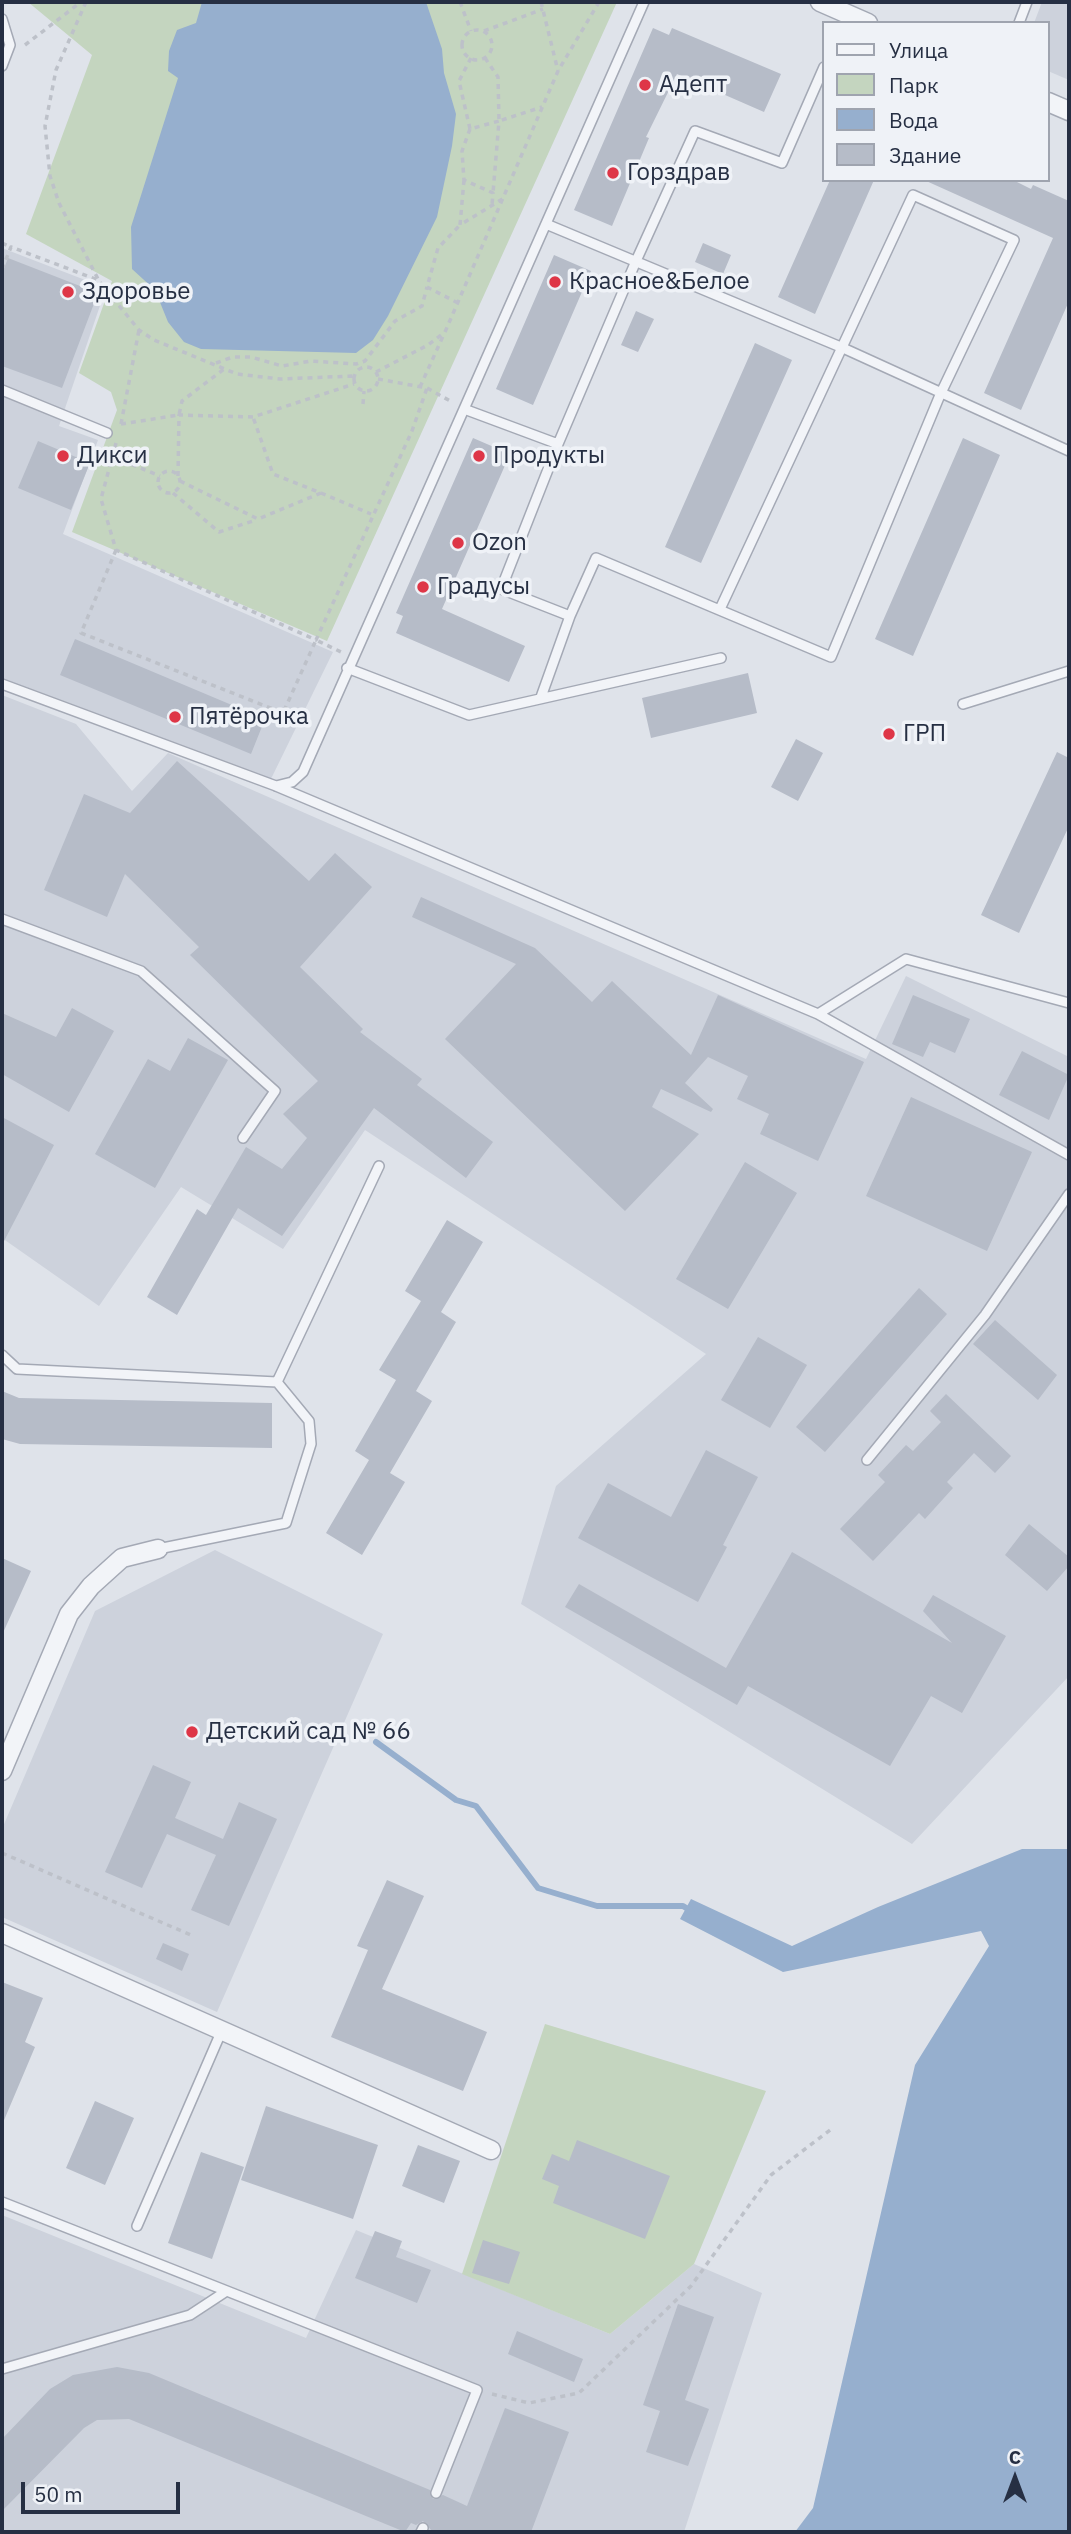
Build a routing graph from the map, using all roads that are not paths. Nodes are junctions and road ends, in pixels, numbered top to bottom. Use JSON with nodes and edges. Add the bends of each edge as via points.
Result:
{"nodes":[{"id":1,"x":644,"y":2,"type":"edge"},
{"id":2,"x":820,"y":2,"type":"edge"},
{"id":3,"x":1027,"y":2,"type":"edge"},
{"id":4,"x":846,"y":18,"type":"edge"},
{"id":5,"x":2,"y":19,"type":"edge"},
{"id":6,"x":1020,"y":21,"type":"edge"},
{"id":7,"x":2,"y":66,"type":"edge"},
{"id":8,"x":822,"y":72,"type":"edge"},
{"id":9,"x":1050,"y":103,"type":"edge"},
{"id":10,"x":1069,"y":111,"type":"edge"},
{"id":11,"x":546,"y":223,"type":"junction"},
{"id":12,"x":636,"y":261,"type":"junction"},
{"id":13,"x":843,"y":348,"type":"junction"},
{"id":14,"x":2,"y":390,"type":"edge"},
{"id":15,"x":940,"y":395,"type":"junction"},
{"id":16,"x":464,"y":409,"type":"junction"},
{"id":17,"x":107,"y":433,"type":"dead end"},
{"id":18,"x":558,"y":444,"type":"junction"},
{"id":19,"x":1069,"y":452,"type":"edge"},
{"id":20,"x":720,"y":609,"type":"junction"},
{"id":21,"x":570,"y":616,"type":"junction"},
{"id":22,"x":721,"y":658,"type":"dead end"},
{"id":23,"x":347,"y":668,"type":"junction"},
{"id":24,"x":1069,"y":671,"type":"edge"},
{"id":25,"x":2,"y":684,"type":"edge"},
{"id":26,"x":541,"y":697,"type":"junction"},
{"id":27,"x":963,"y":704,"type":"dead end"},
{"id":28,"x":276,"y":786,"type":"junction"},
{"id":29,"x":2,"y":919,"type":"edge"},
{"id":30,"x":1069,"y":1003,"type":"edge"},
{"id":31,"x":818,"y":1014,"type":"junction"},
{"id":32,"x":243,"y":1138,"type":"dead end"},
{"id":33,"x":1069,"y":1155,"type":"edge"},
{"id":34,"x":379,"y":1166,"type":"dead end"},
{"id":35,"x":1069,"y":1194,"type":"edge"},
{"id":36,"x":2,"y":1355,"type":"edge"},
{"id":37,"x":277,"y":1382,"type":"junction"},
{"id":38,"x":867,"y":1460,"type":"dead end"},
{"id":39,"x":158,"y":1549,"type":"joint"},
{"id":40,"x":2,"y":1771,"type":"edge"},
{"id":41,"x":2,"y":1933,"type":"edge"},
{"id":42,"x":222,"y":2030,"type":"junction"},
{"id":43,"x":491,"y":2150,"type":"dead end"},
{"id":44,"x":2,"y":2202,"type":"edge"},
{"id":45,"x":137,"y":2226,"type":"dead end"},
{"id":46,"x":225,"y":2292,"type":"junction"},
{"id":47,"x":2,"y":2369,"type":"edge"},
{"id":48,"x":436,"y":2493,"type":"dead end"}],
"edges":[{"from":1,"to":11,"type":"lane"},
{"from":2,"to":4,"type":"street"},
{"from":3,"to":6,"type":"lane"},
{"from":5,"to":7,"type":"lane","via":[[10,45]]},
{"from":8,"to":12,"type":"lane","via":[[782,163],[695,131]]},
{"from":9,"to":10,"type":"street"},
{"from":11,"to":12,"type":"lane"},
{"from":11,"to":16,"type":"lane"},
{"from":12,"to":13,"type":"lane"},
{"from":12,"to":18,"type":"lane"},
{"from":13,"to":15,"type":"lane"},
{"from":13,"to":15,"type":"lane","via":[[913,195],[1014,240]]},
{"from":13,"to":20,"type":"lane"},
{"from":14,"to":17,"type":"lane"},
{"from":15,"to":19,"type":"lane"},
{"from":15,"to":20,"type":"lane","via":[[831,657]]},
{"from":16,"to":18,"type":"lane"},
{"from":16,"to":23,"type":"lane"},
{"from":18,"to":21,"type":"lane","via":[[501,589]]},
{"from":20,"to":21,"type":"lane","via":[[596,558]]},
{"from":21,"to":26,"type":"lane"},
{"from":22,"to":26,"type":"lane"},
{"from":23,"to":26,"type":"lane","via":[[469,715]]},
{"from":23,"to":28,"type":"lane","via":[[303,772],[292,782]]},
{"from":24,"to":27,"type":"lane"},
{"from":25,"to":28,"type":"lane"},
{"from":28,"to":31,"type":"lane"},
{"from":29,"to":32,"type":"lane","via":[[141,971],[275,1091]]},
{"from":30,"to":31,"type":"lane","via":[[906,959]]},
{"from":31,"to":33,"type":"lane"},
{"from":34,"to":37,"type":"lane"},
{"from":35,"to":38,"type":"lane","via":[[985,1315]]},
{"from":36,"to":37,"type":"lane","via":[[17,1369]]},
{"from":37,"to":39,"type":"lane","via":[[309,1421],[312,1444],[286,1523]]},
{"from":39,"to":40,"type":"street","via":[[122,1558],[69,1614]]},
{"from":41,"to":42,"type":"street"},
{"from":42,"to":43,"type":"street"},
{"from":42,"to":45,"type":"lane"},
{"from":44,"to":46,"type":"lane"},
{"from":46,"to":47,"type":"lane","via":[[190,2315]]},
{"from":46,"to":48,"type":"lane","via":[[477,2390]]}]}
